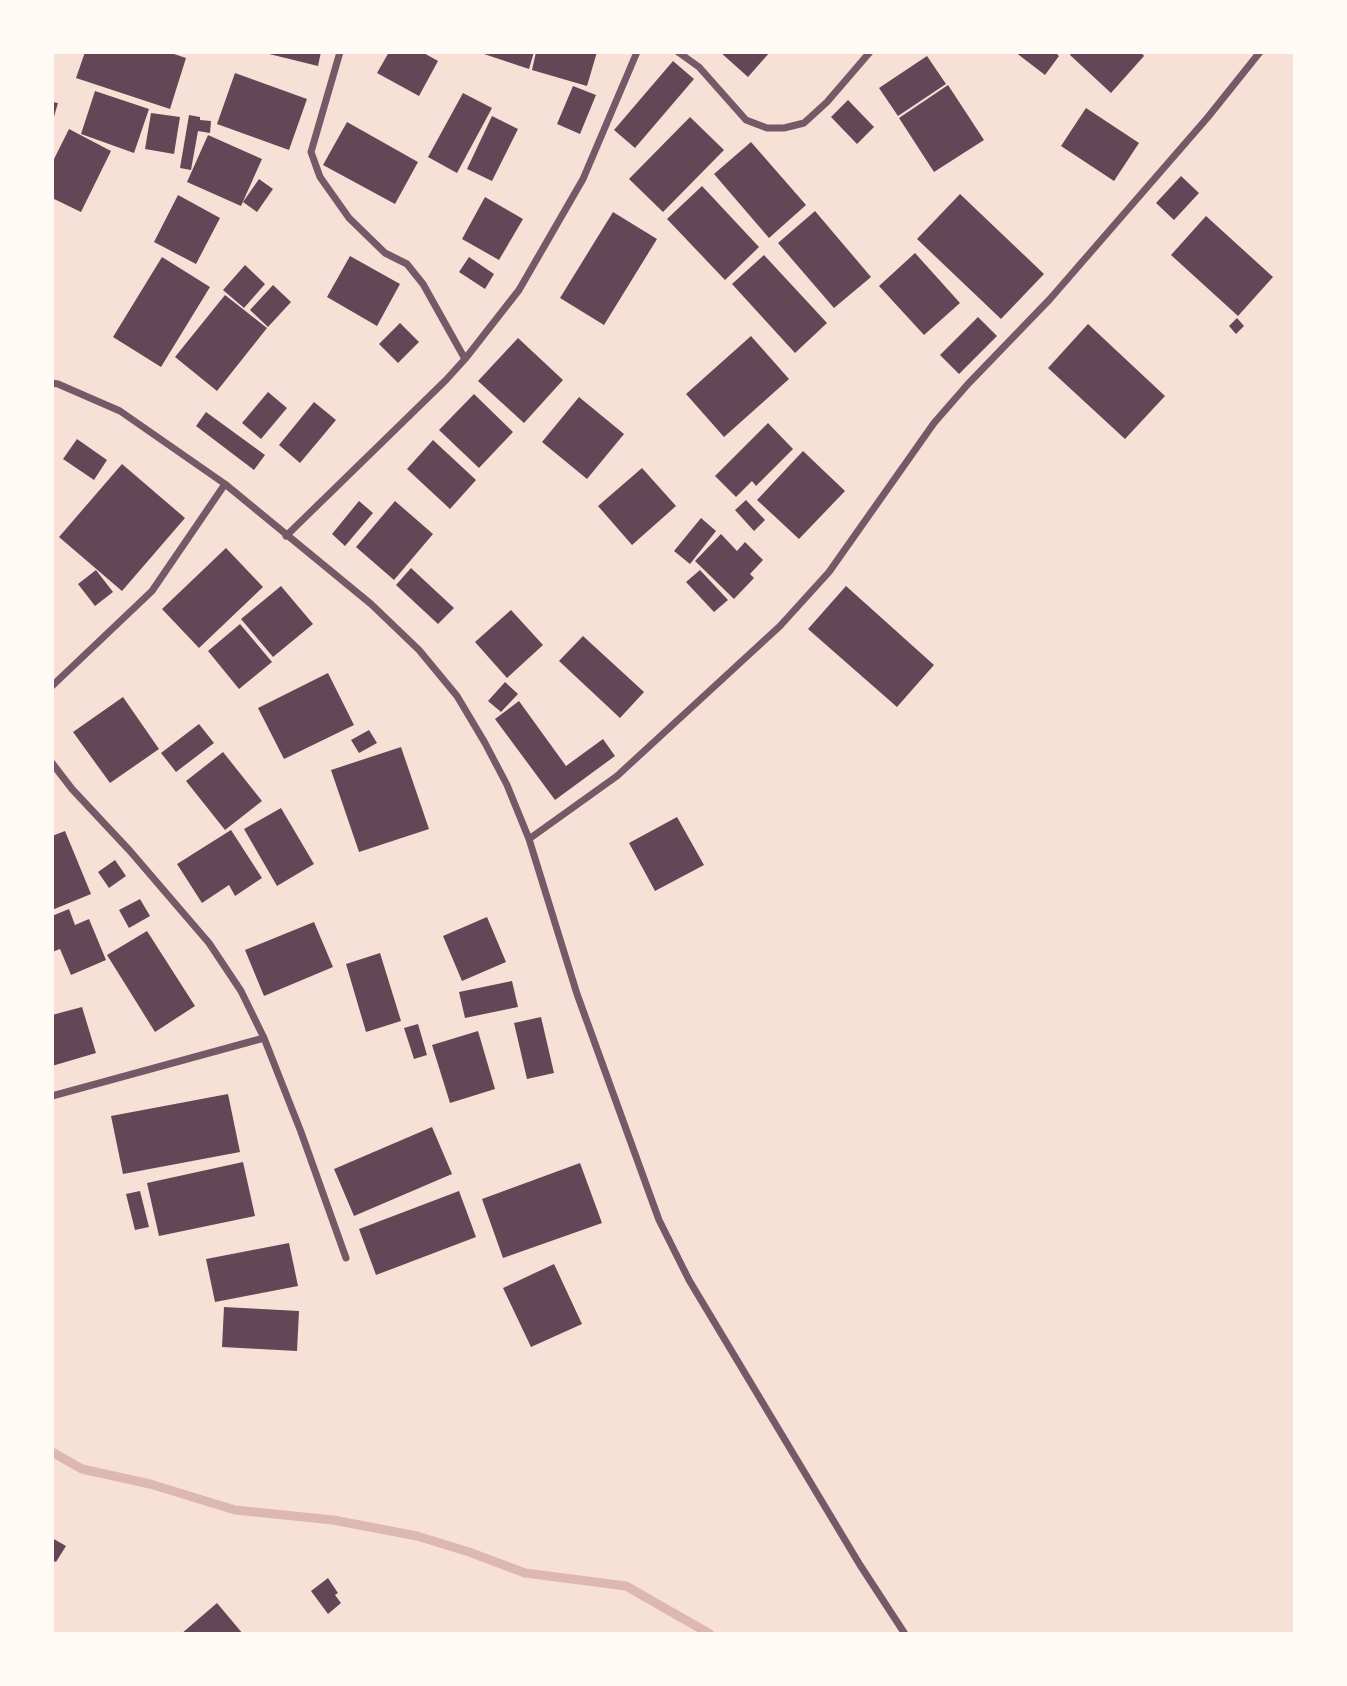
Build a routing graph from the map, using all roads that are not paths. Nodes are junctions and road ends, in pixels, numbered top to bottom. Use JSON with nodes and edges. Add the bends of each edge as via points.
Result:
{"nodes":[{"id":1,"x":341,"y":52,"type":"edge"},
{"id":2,"x":637,"y":52,"type":"edge"},
{"id":3,"x":678,"y":52,"type":"edge"},
{"id":4,"x":870,"y":52,"type":"edge"},
{"id":5,"x":1260,"y":52,"type":"edge"},
{"id":6,"x":465,"y":359,"type":"junction"},
{"id":7,"x":52,"y":383,"type":"edge"},
{"id":8,"x":225,"y":484,"type":"junction"},
{"id":9,"x":286,"y":536,"type":"junction"},
{"id":10,"x":52,"y":686,"type":"edge"},
{"id":11,"x":52,"y":763,"type":"edge"},
{"id":12,"x":529,"y":839,"type":"junction"},
{"id":13,"x":264,"y":1038,"type":"junction"},
{"id":14,"x":52,"y":1096,"type":"edge"},
{"id":15,"x":346,"y":1258,"type":"dead end"},
{"id":16,"x":905,"y":1633,"type":"edge"}],
"edges":[{"from":1,"to":6,"type":"street","via":[[312,152],[320,177],[349,218],[384,253],[407,264],[423,284]]},
{"from":2,"to":6,"type":"street","via":[[583,179],[519,290]]},
{"from":3,"to":4,"type":"street","via":[[699,67],[746,120],[767,128],[784,128],[804,123]]},
{"from":5,"to":12,"type":"street","via":[[1050,299],[933,423],[829,572],[780,626],[617,776]]},
{"from":6,"to":9,"type":"street"},
{"from":7,"to":8,"type":"street","via":[[120,411]]},
{"from":8,"to":9,"type":"street"},
{"from":8,"to":10,"type":"street","via":[[152,591]]},
{"from":9,"to":12,"type":"street","via":[[371,604],[419,650],[457,696],[507,785]]},
{"from":11,"to":13,"type":"street","via":[[209,943],[241,991]]},
{"from":12,"to":16,"type":"street","via":[[577,994],[659,1220],[689,1280]]},
{"from":13,"to":14,"type":"street"},
{"from":13,"to":15,"type":"street"}]}
